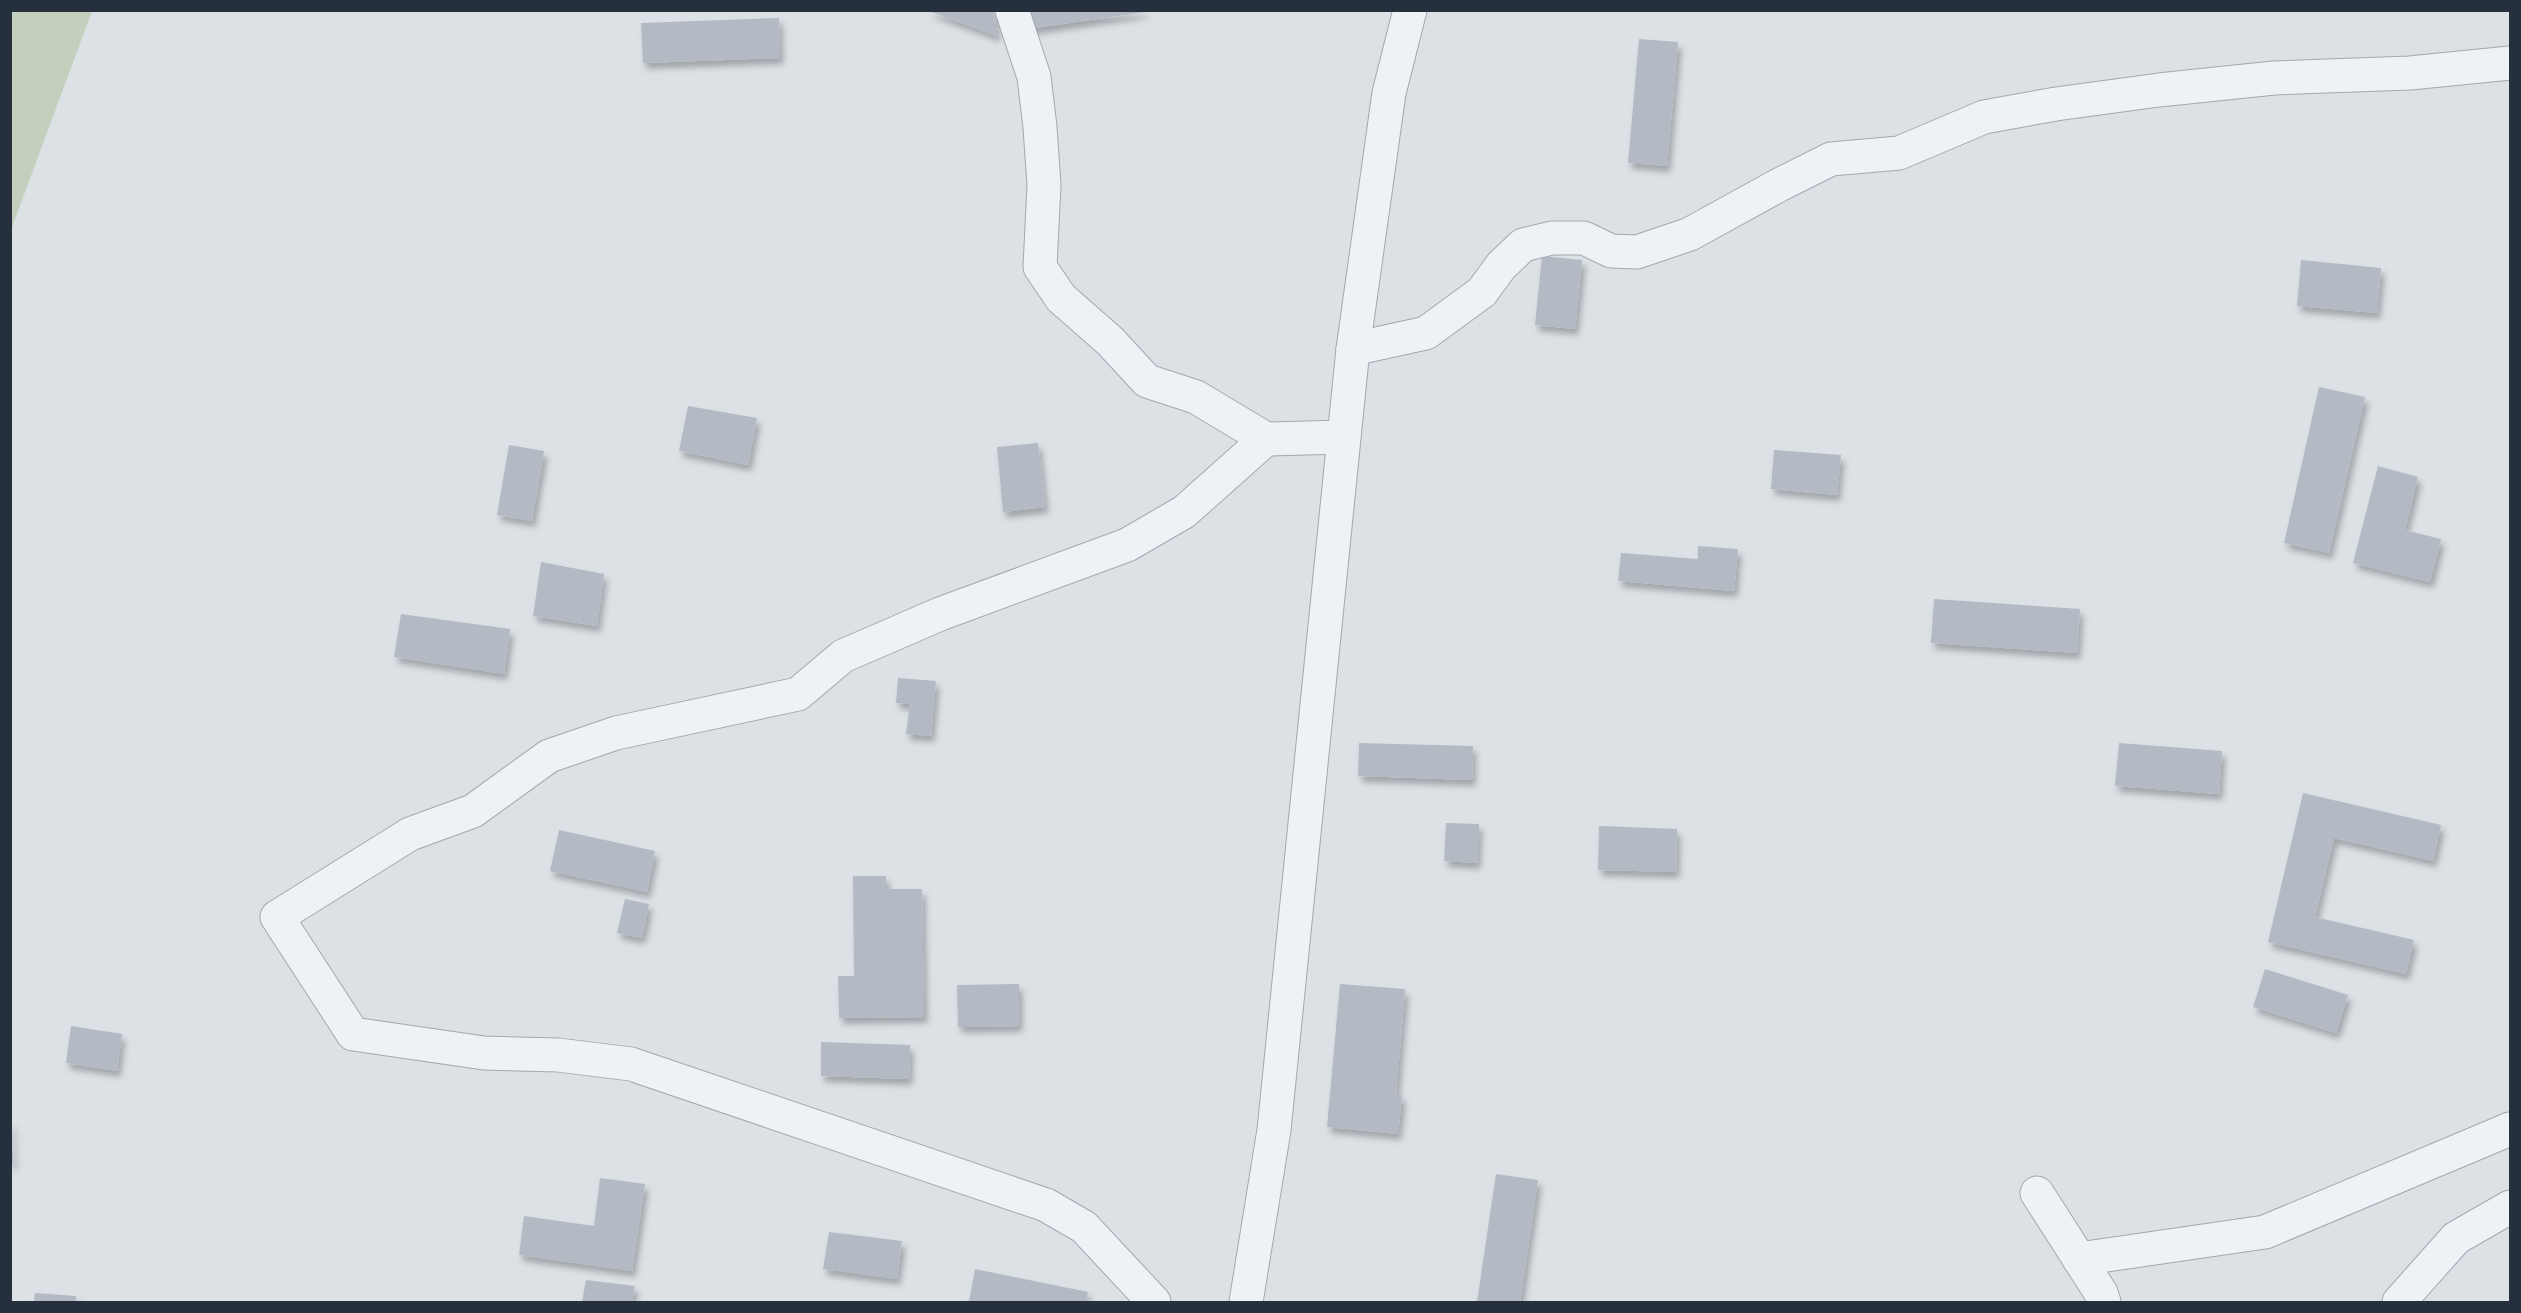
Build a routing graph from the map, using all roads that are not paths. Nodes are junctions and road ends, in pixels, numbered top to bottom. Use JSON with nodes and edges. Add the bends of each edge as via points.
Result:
{"nodes":[{"id":1,"x":1012,"y":10,"type":"edge"},
{"id":2,"x":1410,"y":10,"type":"edge"},
{"id":3,"x":2511,"y":63,"type":"edge"},
{"id":4,"x":1353,"y":350,"type":"junction"},
{"id":5,"x":1343,"y":437,"type":"junction"},
{"id":6,"x":1266,"y":439,"type":"junction"},
{"id":7,"x":2511,"y":1129,"type":"edge"},
{"id":8,"x":2037,"y":1193,"type":"dead end"},
{"id":9,"x":2511,"y":1207,"type":"edge"},
{"id":10,"x":2079,"y":1259,"type":"junction"},
{"id":11,"x":1154,"y":1302,"type":"edge"},
{"id":12,"x":1246,"y":1302,"type":"edge"},
{"id":13,"x":2104,"y":1302,"type":"edge"},
{"id":14,"x":2398,"y":1302,"type":"edge"}],
"edges":[{"from":1,"to":6,"type":"street","via":[[1034,76],[1040,127],[1044,185],[1040,267],[1061,298],[1110,341],[1147,381],[1196,397]]},
{"from":2,"to":4,"type":"street","via":[[1389,93]]},
{"from":3,"to":4,"type":"street","via":[[2410,73],[2274,78],[1984,117],[1899,153],[1832,159],[1690,234],[1637,252],[1611,251],[1584,238],[1552,238],[1523,245],[1482,292],[1426,333]]},
{"from":4,"to":5,"type":"street"},
{"from":5,"to":6,"type":"street"},
{"from":5,"to":12,"type":"street","via":[[1275,1130]]},
{"from":6,"to":11,"type":"street","via":[[1184,512],[1126,545],[940,614],[843,656],[798,694],[616,733],[549,756],[473,812],[410,834],[277,917],[353,1034],[484,1053],[558,1055],[631,1064],[1046,1205],[1084,1227]]},
{"from":7,"to":10,"type":"street","via":[[2265,1232]]},
{"from":8,"to":10,"type":"street"},
{"from":9,"to":14,"type":"street","via":[[2456,1238]]},
{"from":10,"to":13,"type":"street"}]}
